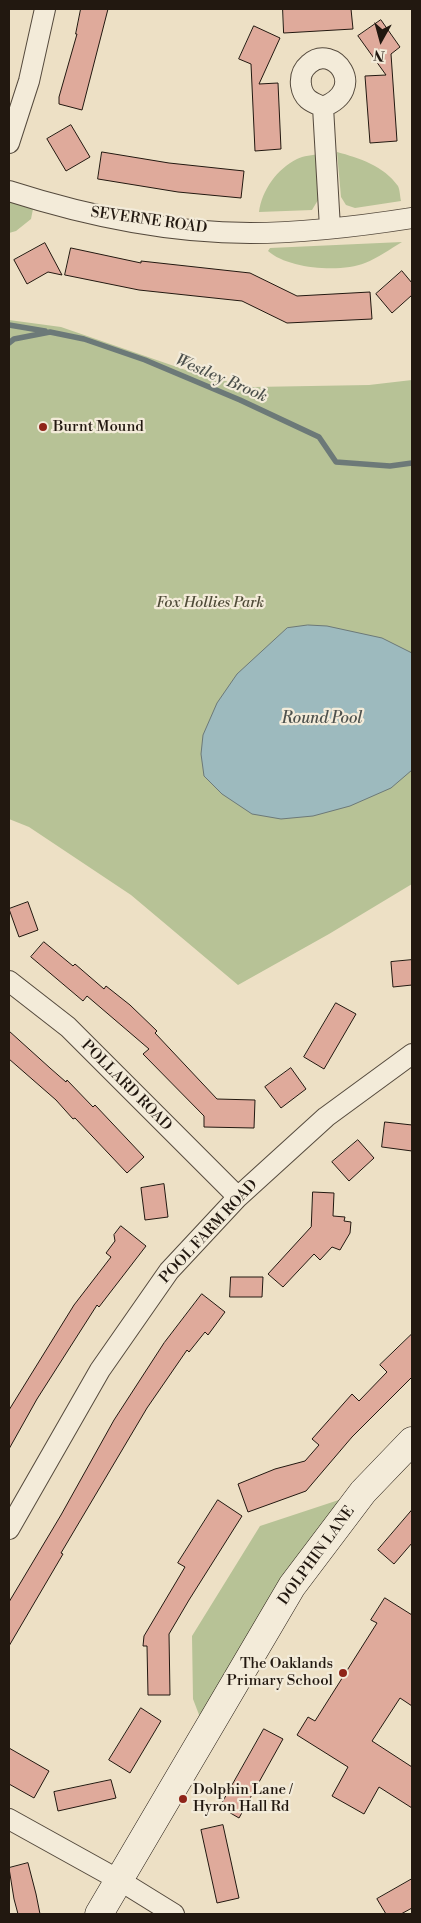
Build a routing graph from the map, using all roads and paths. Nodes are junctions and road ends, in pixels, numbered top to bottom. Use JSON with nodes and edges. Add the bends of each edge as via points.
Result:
{"nodes":[{"id":1,"x":46,"y":9,"type":"edge"},
{"id":2,"x":324,"y":107,"type":"dead end"},
{"id":3,"x":9,"y":143,"type":"edge"},
{"id":4,"x":9,"y":191,"type":"edge"},
{"id":5,"x":412,"y":218,"type":"edge"},
{"id":6,"x":330,"y":228,"type":"junction"},
{"id":7,"x":9,"y":981,"type":"edge"},
{"id":8,"x":412,"y":1054,"type":"edge"},
{"id":9,"x":238,"y":1197,"type":"junction"},
{"id":10,"x":412,"y":1440,"type":"edge"},
{"id":11,"x":9,"y":1530,"type":"edge"},
{"id":12,"x":9,"y":1818,"type":"edge"},
{"id":13,"x":118,"y":1880,"type":"junction"},
{"id":14,"x":99,"y":1914,"type":"edge"},
{"id":15,"x":174,"y":1914,"type":"edge"}],
"edges":[{"from":1,"to":3,"type":"street","via":[[29,81]]},
{"from":2,"to":6,"type":"street"},
{"from":4,"to":6,"type":"street","name":"SEVERNE ROAD","via":[[115,219],[183,230],[251,233]]},
{"from":5,"to":6,"type":"street","name":"SEVERNE ROAD"},
{"from":7,"to":9,"type":"street","name":"POLLARD ROAD","via":[[68,1028]]},
{"from":8,"to":9,"type":"street","name":"POOL FARM ROAD","via":[[326,1117]]},
{"from":9,"to":11,"type":"street","name":"POOL FARM ROAD","via":[[169,1271],[100,1370]]},
{"from":10,"to":13,"type":"street","name":"DOLPHIN LANE","via":[[363,1492],[292,1586]]},
{"from":12,"to":13,"type":"street"},
{"from":13,"to":14,"type":"street","name":"DOLPHIN LANE"},
{"from":13,"to":15,"type":"street"}]}
